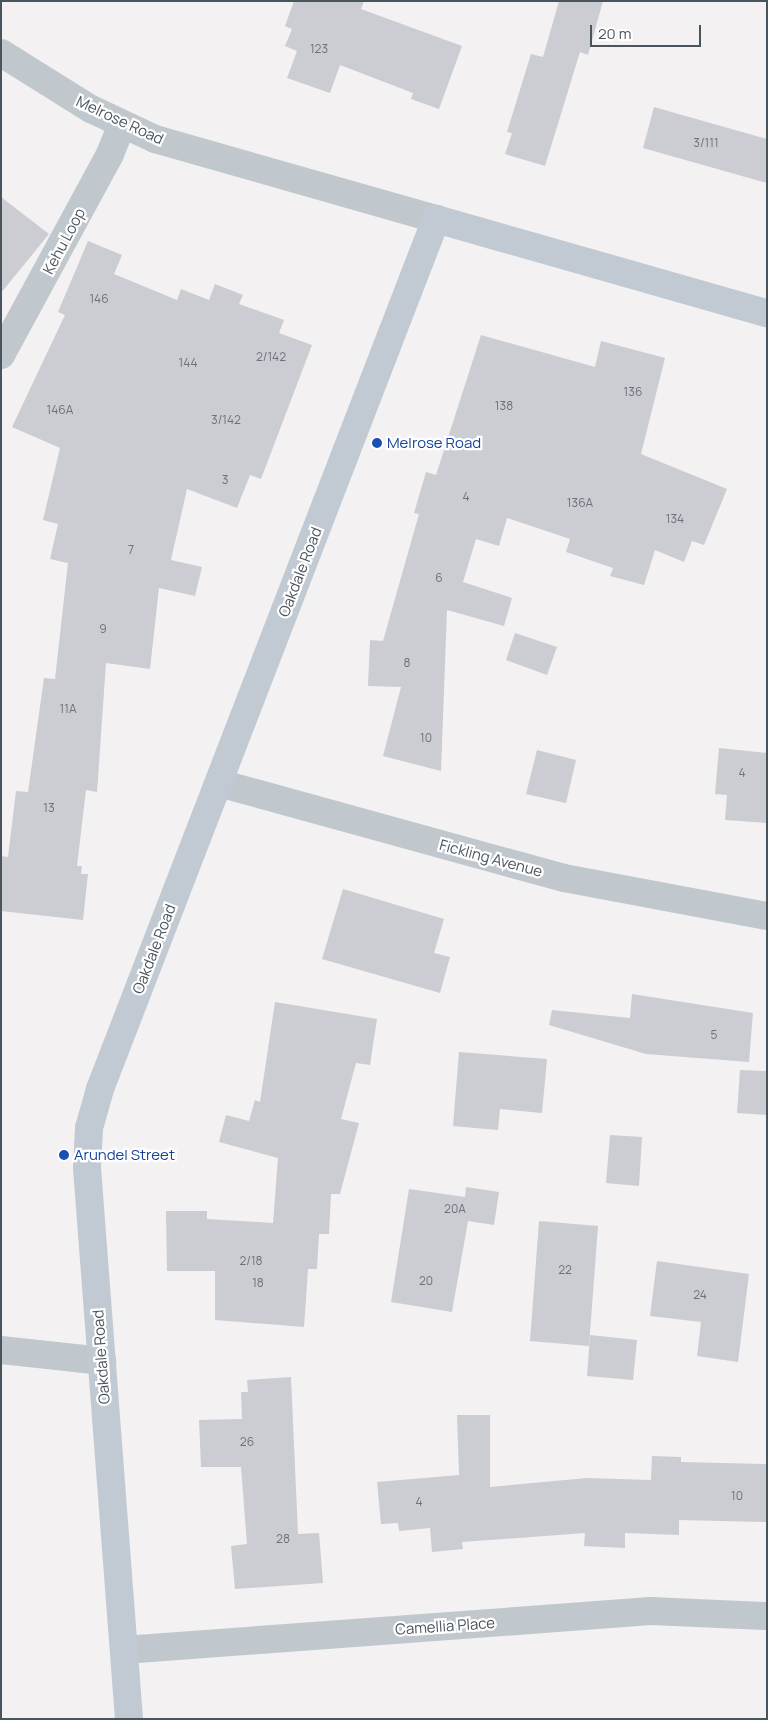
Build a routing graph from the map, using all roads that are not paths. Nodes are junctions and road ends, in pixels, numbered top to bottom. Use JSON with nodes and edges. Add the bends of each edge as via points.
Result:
{"nodes":[{"id":1,"x":1,"y":53,"type":"edge"},
{"id":2,"x":122,"y":124,"type":"junction"},
{"id":3,"x":436,"y":219,"type":"junction"},
{"id":4,"x":767,"y":313,"type":"edge"},
{"id":5,"x":1,"y":355,"type":"edge"},
{"id":6,"x":219,"y":783,"type":"junction"},
{"id":7,"x":767,"y":916,"type":"edge"},
{"id":8,"x":1,"y":1350,"type":"edge"},
{"id":9,"x":102,"y":1361,"type":"junction"},
{"id":10,"x":767,"y":1616,"type":"edge"},
{"id":11,"x":124,"y":1650,"type":"junction"},
{"id":12,"x":129,"y":1719,"type":"edge"}],
"edges":[{"from":1,"to":2,"type":"street","name":"Melrose Road"},
{"from":2,"to":3,"type":"street","name":"Melrose Road","via":[[156,139]]},
{"from":2,"to":5,"type":"street","name":"Kehu Loop","via":[[110,154]]},
{"from":3,"to":4,"type":"street","name":"Melrose Road"},
{"from":3,"to":6,"type":"street","name":"Oakdale Road"},
{"from":6,"to":7,"type":"street","name":"Fickling Avenue","via":[[564,878]]},
{"from":6,"to":9,"type":"street","name":"Oakdale Road","via":[[89,1128],[87,1168]]},
{"from":8,"to":9,"type":"street"},
{"from":9,"to":11,"type":"street","name":"Oakdale Road"},
{"from":10,"to":11,"type":"street","name":"Camellia Place","via":[[651,1611]]},
{"from":11,"to":12,"type":"street","name":"Oakdale Road"}]}
